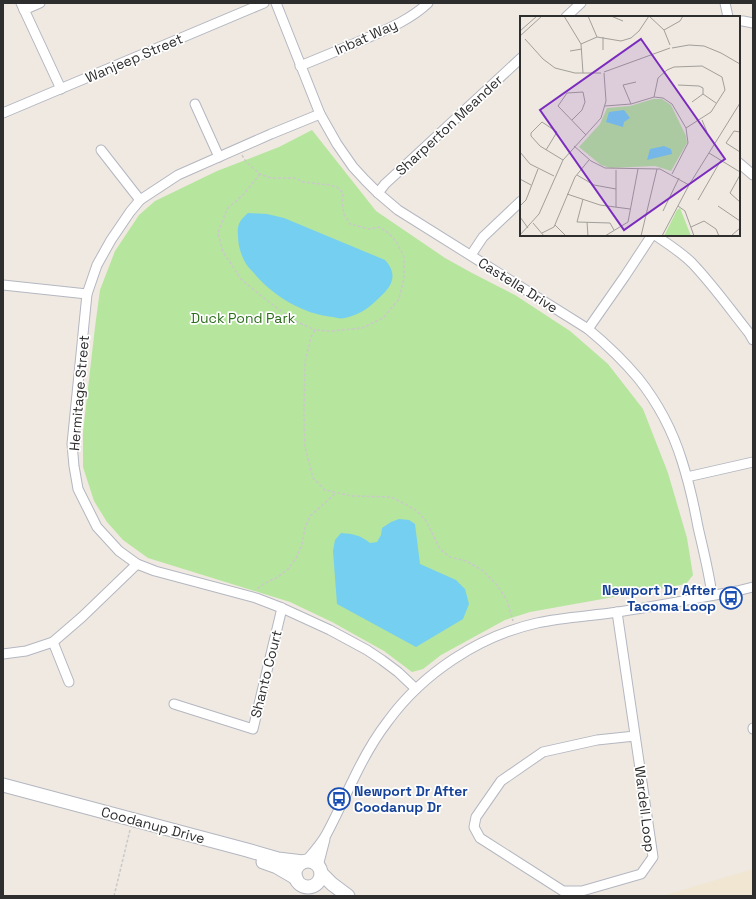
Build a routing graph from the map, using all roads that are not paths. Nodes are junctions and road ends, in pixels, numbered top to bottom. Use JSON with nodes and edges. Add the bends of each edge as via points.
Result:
{"nodes":[{"id":1,"x":40,"y":3,"type":"edge"},
{"id":2,"x":264,"y":3,"type":"edge"},
{"id":3,"x":276,"y":3,"type":"edge"},
{"id":4,"x":428,"y":3,"type":"edge"},
{"id":5,"x":581,"y":3,"type":"edge"},
{"id":6,"x":724,"y":3,"type":"edge"},
{"id":7,"x":22,"y":6,"type":"edge"},
{"id":8,"x":567,"y":16,"type":"edge"},
{"id":9,"x":728,"y":16,"type":"edge"},
{"id":10,"x":740,"y":21,"type":"edge"},
{"id":11,"x":753,"y":23,"type":"edge"},
{"id":12,"x":520,"y":59,"type":"edge"},
{"id":13,"x":300,"y":66,"type":"junction"},
{"id":14,"x":61,"y":89,"type":"junction"},
{"id":15,"x":195,"y":104,"type":"dead end"},
{"id":16,"x":3,"y":113,"type":"edge"},
{"id":17,"x":320,"y":114,"type":"junction"},
{"id":18,"x":101,"y":150,"type":"dead end"},
{"id":19,"x":219,"y":157,"type":"junction"},
{"id":20,"x":740,"y":163,"type":"edge"},
{"id":21,"x":753,"y":175,"type":"edge"},
{"id":22,"x":378,"y":193,"type":"junction"},
{"id":23,"x":140,"y":200,"type":"junction"},
{"id":24,"x":520,"y":202,"type":"edge"},
{"id":25,"x":653,"y":236,"type":"edge"},
{"id":26,"x":655,"y":236,"type":"edge"},
{"id":27,"x":471,"y":255,"type":"junction"},
{"id":28,"x":3,"y":285,"type":"edge"},
{"id":29,"x":87,"y":294,"type":"junction"},
{"id":30,"x":588,"y":329,"type":"junction"},
{"id":31,"x":753,"y":340,"type":"edge"},
{"id":32,"x":753,"y":462,"type":"edge"},
{"id":33,"x":687,"y":477,"type":"junction"},
{"id":34,"x":137,"y":564,"type":"junction"},
{"id":35,"x":753,"y":587,"type":"edge"},
{"id":36,"x":712,"y":595,"type":"junction"},
{"id":37,"x":282,"y":608,"type":"junction"},
{"id":38,"x":617,"y":612,"type":"junction"},
{"id":39,"x":53,"y":642,"type":"junction"},
{"id":40,"x":3,"y":654,"type":"edge"},
{"id":41,"x":70,"y":682,"type":"dead end"},
{"id":42,"x":416,"y":689,"type":"junction"},
{"id":43,"x":174,"y":704,"type":"dead end"},
{"id":44,"x":635,"y":736,"type":"junction"},
{"id":45,"x":3,"y":785,"type":"edge"},
{"id":46,"x":3,"y":791,"type":"edge"},
{"id":47,"x":326,"y":836,"type":"junction"},
{"id":48,"x":304,"y":862,"type":"junction"},
{"id":49,"x":320,"y":870,"type":"junction"},
{"id":50,"x":296,"y":878,"type":"junction"},
{"id":51,"x":314,"y":885,"type":"junction"},
{"id":52,"x":335,"y":896,"type":"edge"},
{"id":53,"x":348,"y":896,"type":"edge"}],
"edges":[{"from":1,"to":7,"type":"street"},
{"from":2,"to":14,"type":"street","name":"Wanjeep Street"},
{"from":3,"to":13,"type":"street","name":"Castella Drive"},
{"from":4,"to":13,"type":"street","name":"Inbat Way","via":[[411,17],[382,32]]},
{"from":5,"to":8,"type":"street"},
{"from":6,"to":9,"type":"street"},
{"from":7,"to":14,"type":"street"},
{"from":10,"to":11,"type":"street"},
{"from":12,"to":22,"type":"street","name":"Sharperton Meander"},
{"from":13,"to":17,"type":"street","name":"Castella Drive"},
{"from":14,"to":16,"type":"street","name":"Wanjeep Street"},
{"from":15,"to":19,"type":"street"},
{"from":17,"to":19,"type":"street","name":"Hermitage Street"},
{"from":17,"to":22,"type":"street","name":"Castella Drive","via":[[353,167]]},
{"from":18,"to":23,"type":"street"},
{"from":19,"to":23,"type":"street","name":"Hermitage Street","via":[[178,175]]},
{"from":20,"to":21,"type":"street"},
{"from":22,"to":27,"type":"street","name":"Castella Drive","via":[[398,210]]},
{"from":23,"to":29,"type":"street","name":"Hermitage Street","via":[[111,240],[97,265]]},
{"from":24,"to":27,"type":"street","via":[[483,237]]},
{"from":25,"to":30,"type":"street"},
{"from":26,"to":31,"type":"street","via":[[691,262]]},
{"from":27,"to":30,"type":"street","name":"Castella Drive"},
{"from":28,"to":29,"type":"street"},
{"from":29,"to":34,"type":"street","name":"Hermitage Street","via":[[72,444],[78,489],[97,527],[119,551]]},
{"from":30,"to":33,"type":"street","name":"Castella Drive","via":[[626,364],[654,401],[676,443]]},
{"from":32,"to":33,"type":"street"},
{"from":33,"to":36,"type":"street","name":"Castella Drive"},
{"from":34,"to":37,"type":"street","name":"Hermitage Street","via":[[256,598]]},
{"from":34,"to":39,"type":"street"},
{"from":35,"to":36,"type":"street"},
{"from":36,"to":38,"type":"street"},
{"from":37,"to":42,"type":"street","name":"Hermitage Street","via":[[330,630],[382,660]]},
{"from":37,"to":43,"type":"street","name":"Shanto Court","via":[[253,730]]},
{"from":38,"to":42,"type":"street","via":[[563,618],[510,631],[456,658]]},
{"from":38,"to":44,"type":"street","name":"Wardell Loop"},
{"from":39,"to":40,"type":"street","via":[[26,651]]},
{"from":39,"to":41,"type":"street"},
{"from":42,"to":47,"type":"street","via":[[372,744]]},
{"from":44,"to":44,"type":"street","name":"Wardell Loop","via":[[653,856],[641,874],[582,891],[563,891],[480,838],[474,827],[476,816],[502,781],[543,752],[596,740]]},
{"from":45,"to":48,"type":"main road","name":"Coodanup Drive","via":[[278,860]]},
{"from":46,"to":50,"type":"main road","name":"Coodanup Drive","via":[[252,858],[277,867]]},
{"from":47,"to":48,"type":"street"},
{"from":47,"to":49,"type":"street"},
{"from":48,"to":49,"type":"main road","via":[[313,862]]},
{"from":48,"to":50,"type":"main road","via":[[297,867]]},
{"from":49,"to":51,"type":"main road","via":[[320,879]]},
{"from":49,"to":53,"type":"main road","via":[[332,884]]},
{"from":50,"to":51,"type":"main road","via":[[304,886]]},
{"from":51,"to":52,"type":"main road"}]}
